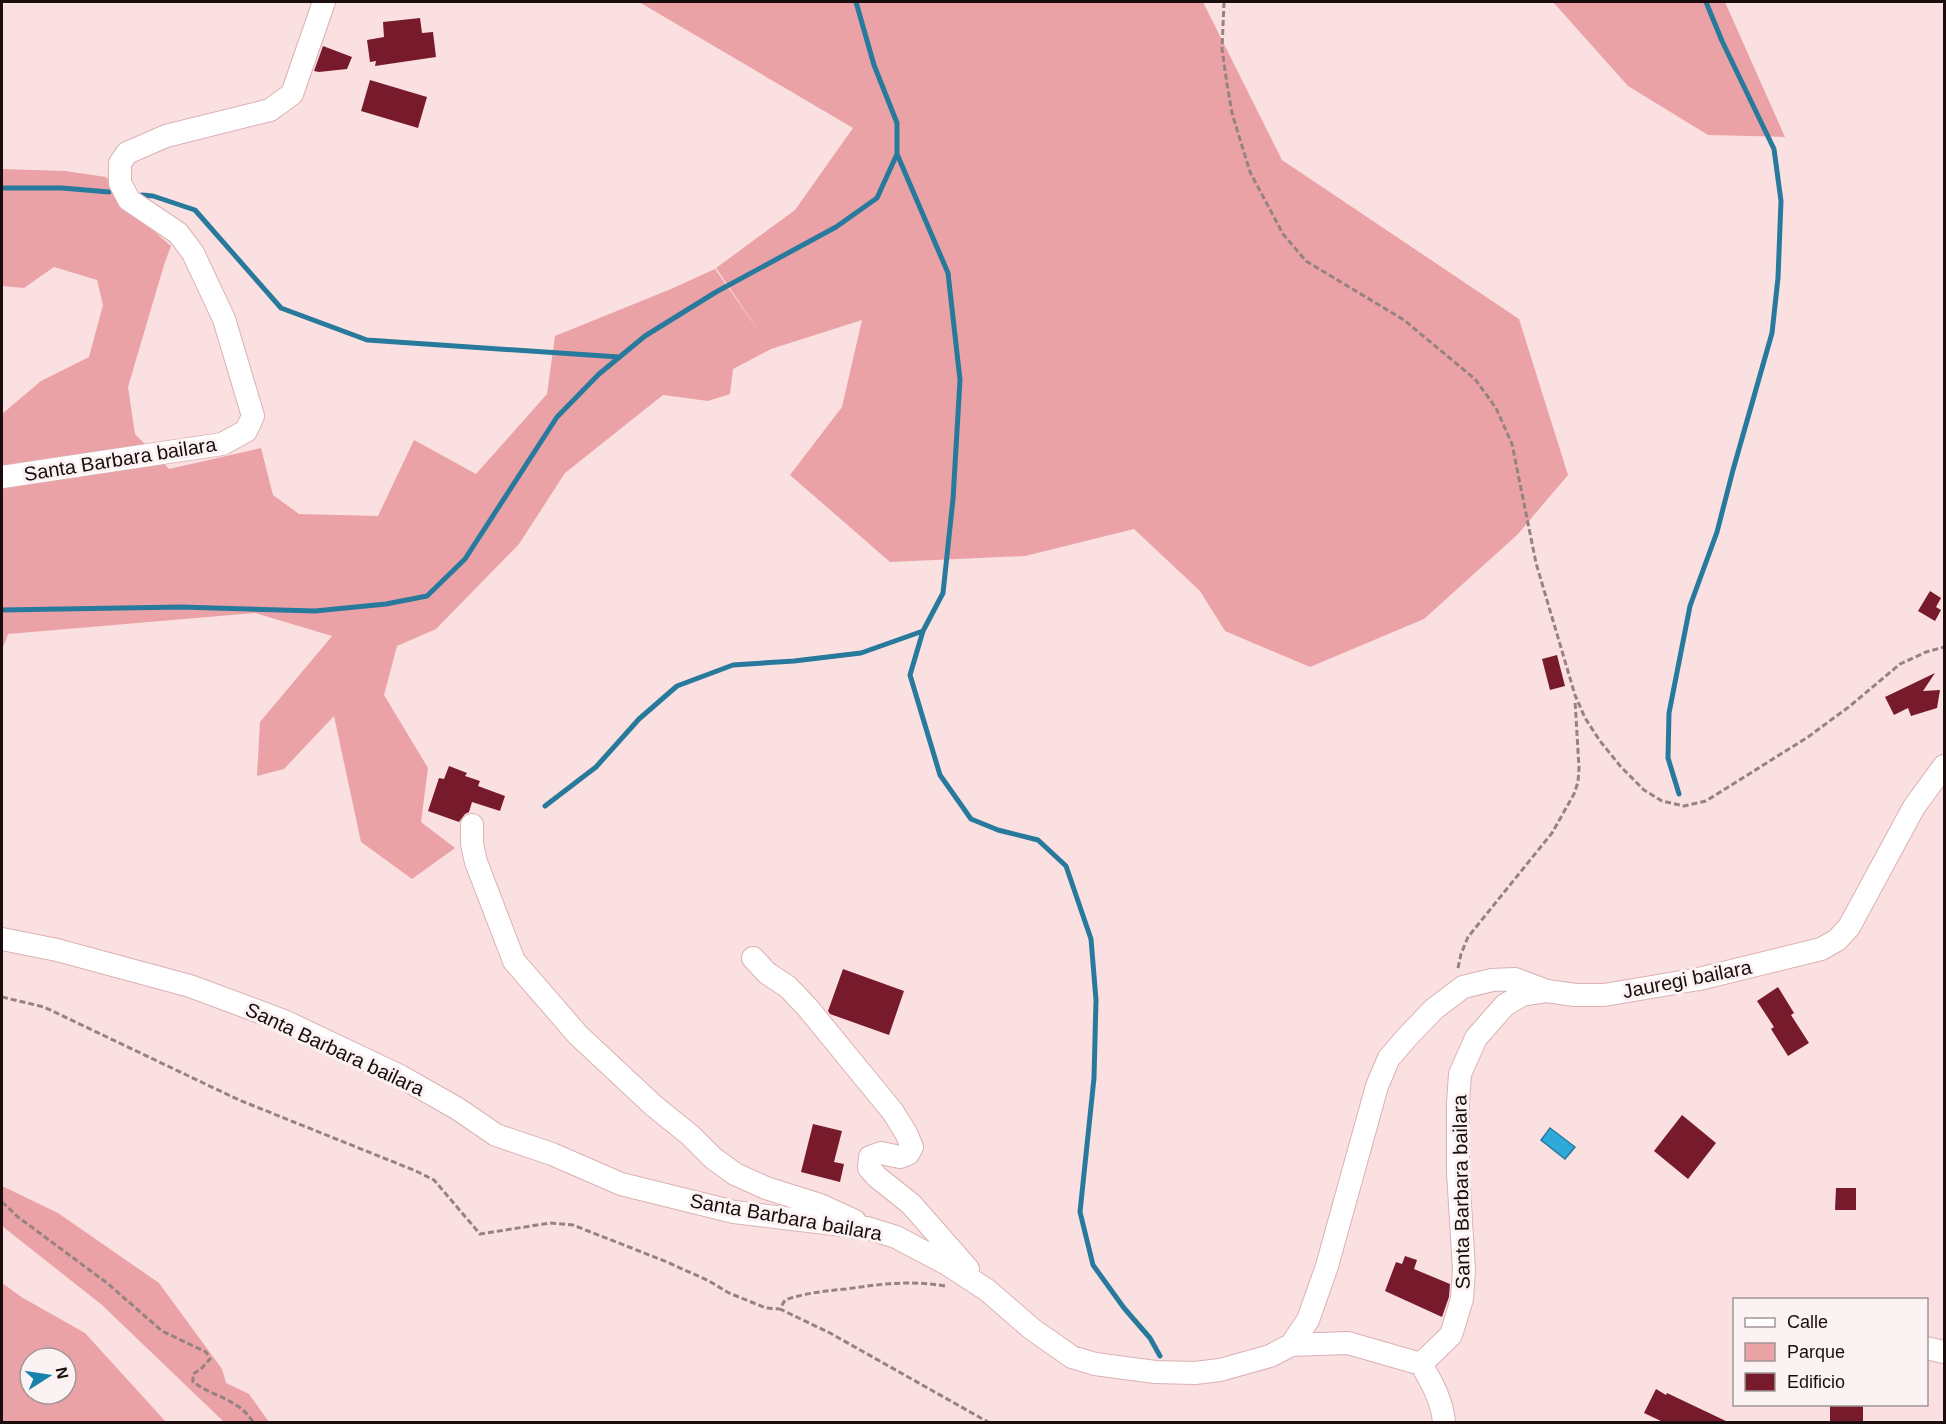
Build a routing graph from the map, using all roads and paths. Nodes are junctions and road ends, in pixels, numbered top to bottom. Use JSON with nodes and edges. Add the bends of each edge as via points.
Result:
{"nodes":[{"id":1,"x":324,"y":2,"type":"edge"},
{"id":2,"x":1224,"y":2,"type":"edge"},
{"id":3,"x":2,"y":477,"type":"edge"},
{"id":4,"x":1944,"y":647,"type":"edge"},
{"id":5,"x":1575,"y":695,"type":"junction"},
{"id":6,"x":1944,"y":766,"type":"edge"},
{"id":7,"x":472,"y":825,"type":"dead end"},
{"id":8,"x":2,"y":939,"type":"edge"},
{"id":9,"x":753,"y":958,"type":"dead end"},
{"id":10,"x":1459,"y":990,"type":"junction"},
{"id":11,"x":1547,"y":991,"type":"junction"},
{"id":12,"x":2,"y":997,"type":"edge"},
{"id":13,"x":2,"y":1202,"type":"edge"},
{"id":14,"x":867,"y":1227,"type":"junction"},
{"id":15,"x":947,"y":1287,"type":"dead end"},
{"id":16,"x":987,"y":1290,"type":"junction"},
{"id":17,"x":780,"y":1309,"type":"junction"},
{"id":18,"x":1291,"y":1345,"type":"junction"},
{"id":19,"x":1928,"y":1348,"type":"edge"},
{"id":20,"x":1944,"y":1352,"type":"edge"},
{"id":21,"x":1421,"y":1364,"type":"junction"},
{"id":22,"x":253,"y":1422,"type":"edge"},
{"id":23,"x":988,"y":1422,"type":"edge"},
{"id":24,"x":1444,"y":1422,"type":"edge"}],
"edges":[{"from":1,"to":3,"type":"street","name":"Santa Barbara bailara","via":[[292,94],[270,110],[166,136],[127,153],[120,163],[120,183],[129,200],[178,233],[193,253],[224,319],[253,416],[246,430],[222,444]]},
{"from":2,"to":5,"type":"path","via":[[1222,49],[1233,113],[1250,172],[1283,234],[1306,261],[1404,320],[1438,347],[1475,379],[1496,408],[1512,444],[1536,563]]},
{"from":4,"to":5,"type":"path","via":[[1900,664],[1808,737],[1706,801],[1684,806],[1662,801],[1644,790],[1621,767],[1585,718]]},
{"from":5,"to":10,"type":"path","via":[[1579,768],[1574,794],[1552,832],[1468,937],[1457,975]]},
{"from":6,"to":11,"type":"street","name":"Jauregi bailara","via":[[1914,807],[1849,927],[1837,940],[1800,955],[1699,979],[1604,995]]},
{"from":7,"to":14,"type":"street","via":[[476,862],[514,961],[578,1035],[735,1174],[846,1215]]},
{"from":8,"to":14,"type":"street","name":"Santa Barbara bailara","via":[[190,986],[284,1021],[400,1076],[496,1135],[621,1184],[734,1212]]},
{"from":9,"to":16,"type":"street","via":[[807,1007],[906,1132],[912,1147],[908,1155],[881,1153],[870,1157],[869,1168],[910,1204]]},
{"from":10,"to":11,"type":"street","name":"Jauregi bailara","via":[[1492,980],[1515,979]]},
{"from":10,"to":18,"type":"street","name":"Jauregi bailara","via":[[1434,1009],[1389,1058],[1377,1086],[1327,1266],[1308,1320]]},
{"from":11,"to":21,"type":"street","name":"Santa Barbara bailara","via":[[1522,995],[1505,1005],[1476,1038],[1460,1074],[1462,1299],[1451,1335]]},
{"from":12,"to":17,"type":"path","via":[[44,1007],[239,1100],[434,1179],[480,1234],[550,1222],[573,1225],[667,1262],[738,1297]]},
{"from":13,"to":22,"type":"path","via":[[162,1331],[206,1352],[210,1359],[193,1374],[193,1382],[234,1402]]},
{"from":14,"to":16,"type":"street","name":"Santa Barbara bailara","via":[[896,1237]]},
{"from":15,"to":17,"type":"path","via":[[914,1282],[810,1293],[785,1300]]},
{"from":16,"to":18,"type":"street","name":"Santa Barbara bailara","via":[[1072,1357],[1095,1364],[1155,1372],[1220,1370],[1270,1356]]},
{"from":17,"to":23,"type":"path"},
{"from":18,"to":21,"type":"street","name":"Santa Barbara bailara","via":[[1348,1343]]},
{"from":19,"to":20,"type":"street"},
{"from":21,"to":24,"type":"street","via":[[1438,1392]]}]}
